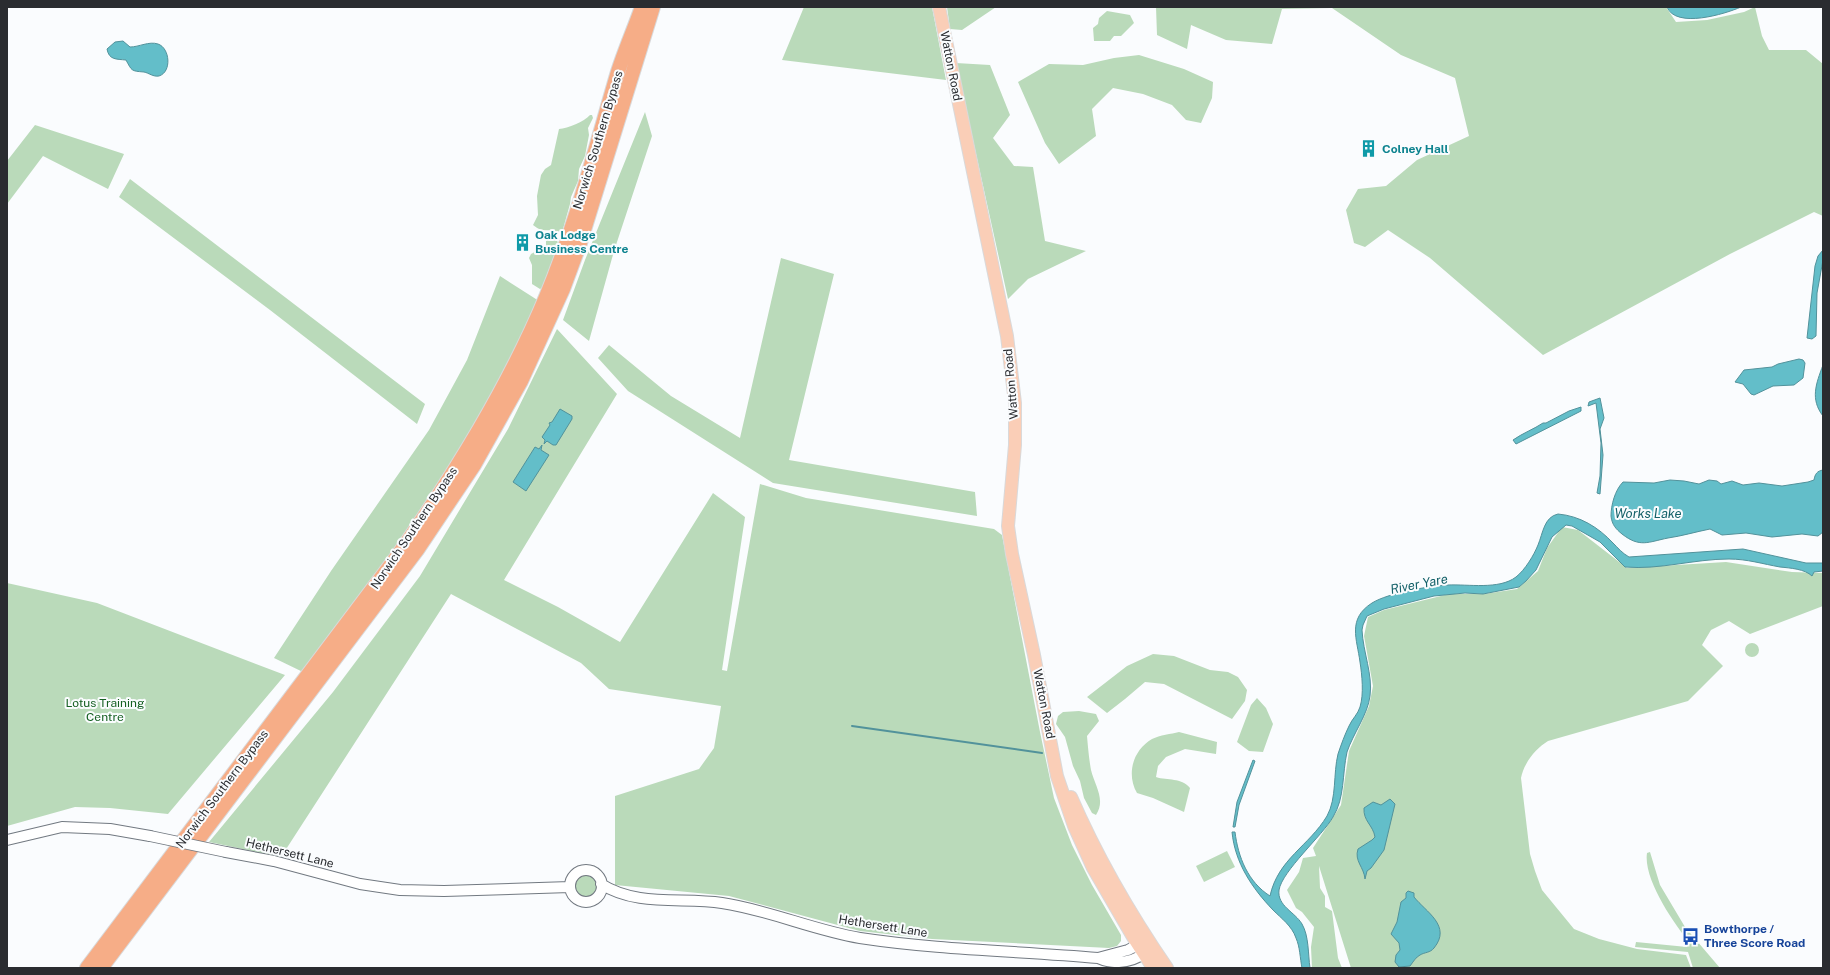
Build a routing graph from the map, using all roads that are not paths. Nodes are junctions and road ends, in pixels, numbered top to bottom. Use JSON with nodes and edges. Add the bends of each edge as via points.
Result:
{"nodes":[{"id":1,"x":638,"y":7,"type":"edge"},
{"id":2,"x":642,"y":7,"type":"edge"},
{"id":3,"x":653,"y":7,"type":"edge"},
{"id":4,"x":662,"y":7,"type":"edge"},
{"id":5,"x":939,"y":7,"type":"edge"},
{"id":6,"x":617,"y":74,"type":"junction"},
{"id":7,"x":580,"y":243,"type":"junction"},
{"id":8,"x":7,"y":840,"type":"edge"},
{"id":9,"x":601,"y":884,"type":"junction"},
{"id":10,"x":570,"y":886,"type":"junction"},
{"id":11,"x":620,"y":894,"type":"junction"},
{"id":12,"x":599,"y":895,"type":"junction"},
{"id":13,"x":1146,"y":947,"type":"junction"},
{"id":14,"x":87,"y":968,"type":"edge"},
{"id":15,"x":101,"y":968,"type":"edge"},
{"id":16,"x":1153,"y":968,"type":"edge"},
{"id":17,"x":1167,"y":968,"type":"edge"}],
"edges":[{"from":1,"to":6,"type":"highway"},
{"from":2,"to":6,"type":"highway","name":"Norwich Southern Bypass"},
{"from":3,"to":7,"type":"highway","name":"Norwich Southern Bypass"},
{"from":4,"to":7,"type":"highway"},
{"from":5,"to":13,"type":"main road","name":"Watton Road","via":[[1007,336],[1015,403],[1015,445],[1008,526],[1055,763]]},
{"from":6,"to":14,"type":"highway","name":"Norwich Southern Bypass","via":[[571,229],[546,296],[517,362],[471,443],[431,509],[399,554]]},
{"from":7,"to":15,"type":"highway","name":"Norwich Southern Bypass","via":[[563,289],[521,381],[451,501],[408,562]]},
{"from":8,"to":10,"type":"street","name":"Hethersett Lane","bridge":true,"via":[[62,827],[110,829],[274,861],[360,884],[400,890],[444,891]]},
{"from":9,"to":10,"type":"street","name":"Hethersett Lane","via":[[595,874],[584,870],[574,876]]},
{"from":9,"to":11,"type":"street","name":"Hethersett Lane"},
{"from":9,"to":12,"type":"street"},
{"from":10,"to":12,"type":"street","name":"Hethersett Lane","via":[[574,897],[579,901],[590,901]]},
{"from":11,"to":12,"type":"street","name":"Hethersett Lane"},
{"from":11,"to":13,"type":"street","name":"Hethersett Lane","via":[[720,903],[754,909],[842,934],[928,946],[1098,958],[1122,962],[1132,960]]},
{"from":13,"to":16,"type":"main road","name":"Watton Road"},
{"from":13,"to":17,"type":"main road","name":"Watton Road"}]}
